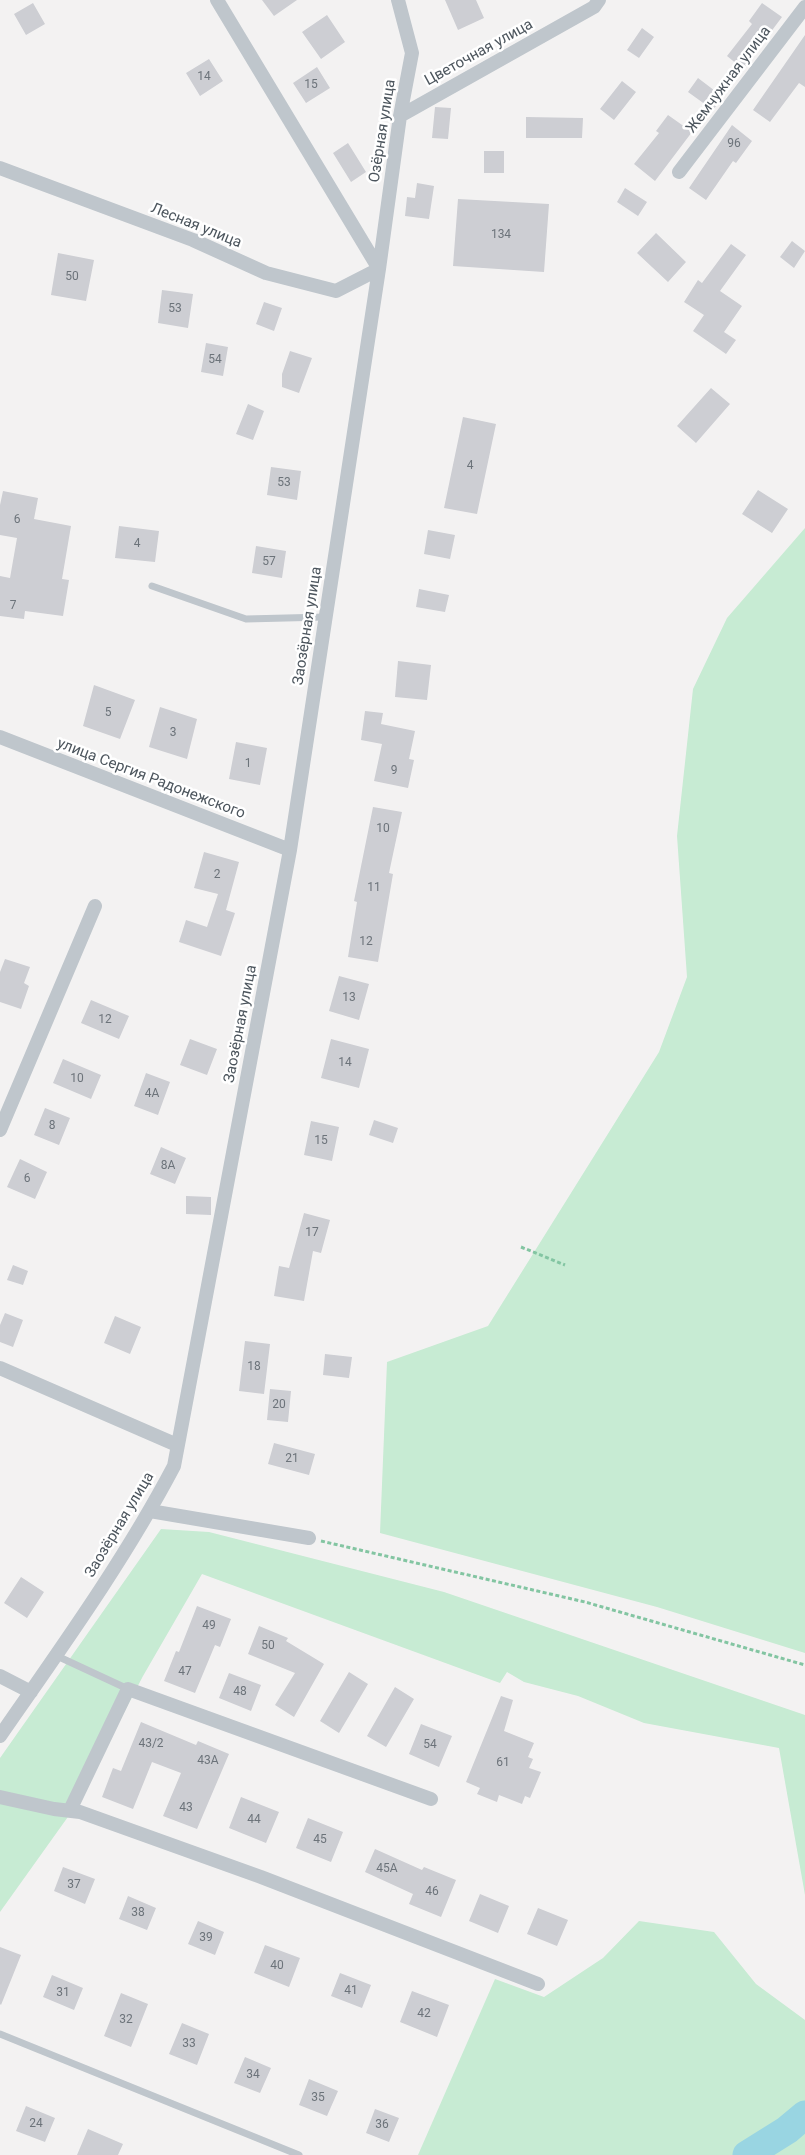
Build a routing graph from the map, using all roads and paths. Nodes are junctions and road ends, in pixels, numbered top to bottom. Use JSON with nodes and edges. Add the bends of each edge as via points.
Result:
{"nodes":[{"id":1,"x":217,"y":0,"type":"edge"},
{"id":2,"x":398,"y":0,"type":"edge"},
{"id":3,"x":599,"y":0,"type":"edge"},
{"id":4,"x":805,"y":7,"type":"edge"},
{"id":5,"x":400,"y":116,"type":"junction"},
{"id":6,"x":0,"y":168,"type":"edge"},
{"id":7,"x":679,"y":172,"type":"dead end"},
{"id":8,"x":379,"y":269,"type":"junction"},
{"id":9,"x":152,"y":586,"type":"dead end"},
{"id":10,"x":326,"y":616,"type":"junction"},
{"id":11,"x":0,"y":737,"type":"edge"},
{"id":12,"x":290,"y":850,"type":"junction"},
{"id":13,"x":95,"y":906,"type":"dead end"},
{"id":14,"x":1,"y":1126,"type":"edge"},
{"id":15,"x":521,"y":1248,"type":"dead end"},
{"id":16,"x":565,"y":1265,"type":"dead end"},
{"id":17,"x":0,"y":1368,"type":"edge"},
{"id":18,"x":177,"y":1445,"type":"junction"},
{"id":19,"x":150,"y":1511,"type":"junction"},
{"id":20,"x":308,"y":1538,"type":"joint"},
{"id":21,"x":57,"y":1656,"type":"junction"},
{"id":22,"x":805,"y":1665,"type":"edge"},
{"id":23,"x":0,"y":1676,"type":"edge"},
{"id":24,"x":128,"y":1689,"type":"junction"},
{"id":25,"x":31,"y":1692,"type":"junction"},
{"id":26,"x":0,"y":1736,"type":"edge"},
{"id":27,"x":0,"y":1796,"type":"edge"},
{"id":28,"x":431,"y":1798,"type":"dead end"},
{"id":29,"x":70,"y":1810,"type":"junction"},
{"id":30,"x":538,"y":1984,"type":"dead end"},
{"id":31,"x":0,"y":2034,"type":"edge"},
{"id":32,"x":299,"y":2155,"type":"edge"}],
"edges":[{"from":1,"to":8,"type":"street"},
{"from":2,"to":5,"type":"street","name":"Озёрная улица","via":[[412,53]]},
{"from":3,"to":5,"type":"street","name":"Цветочная улица","via":[[594,7]]},
{"from":4,"to":7,"type":"street","name":"Жемчужная улица"},
{"from":5,"to":8,"type":"street","name":"Озёрная улица"},
{"from":6,"to":8,"type":"street","name":"Лесная улица","via":[[193,240],[275,275],[336,291]]},
{"from":8,"to":10,"type":"street","name":"Заозёрная улица"},
{"from":9,"to":10,"type":"lane","via":[[246,620]]},
{"from":10,"to":12,"type":"street","name":"Заозёрная улица"},
{"from":11,"to":12,"type":"street","name":"улица Сергия Радонежского"},
{"from":12,"to":18,"type":"street","name":"Заозёрная улица"},
{"from":13,"to":14,"type":"street"},
{"from":15,"to":16,"type":"path"},
{"from":17,"to":18,"type":"street"},
{"from":18,"to":19,"type":"street","name":"Заозёрная улица","via":[[174,1466]]},
{"from":19,"to":20,"type":"street"},
{"from":19,"to":21,"type":"street","name":"Заозёрная улица"},
{"from":20,"to":22,"type":"path","via":[[585,1602]]},
{"from":21,"to":24,"type":"lane"},
{"from":21,"to":25,"type":"street","name":"Заозёрная улица"},
{"from":23,"to":25,"type":"street"},
{"from":24,"to":28,"type":"street"},
{"from":24,"to":29,"type":"street"},
{"from":25,"to":26,"type":"street","name":"Заозёрная улица"},
{"from":27,"to":29,"type":"street"},
{"from":29,"to":30,"type":"street","via":[[261,1877]]},
{"from":31,"to":32,"type":"lane"}]}
